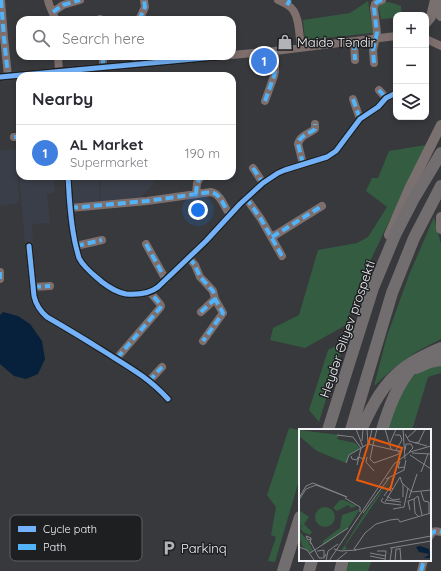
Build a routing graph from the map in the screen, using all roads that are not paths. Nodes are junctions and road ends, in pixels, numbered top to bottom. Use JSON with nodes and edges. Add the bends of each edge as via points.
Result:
{"nodes":[{"id":1,"x":0,"y":0,"type":"edge"},
{"id":2,"x":48,"y":0,"type":"edge"},
{"id":3,"x":80,"y":0,"type":"edge"},
{"id":4,"x":144,"y":0,"type":"edge"},
{"id":5,"x":278,"y":0,"type":"edge"},
{"id":6,"x":382,"y":0,"type":"edge"},
{"id":7,"x":437,"y":0,"type":"edge"},
{"id":8,"x":288,"y":2,"type":"edge"},
{"id":9,"x":54,"y":16,"type":"edge"},
{"id":10,"x":141,"y":16,"type":"edge"},
{"id":11,"x":441,"y":16,"type":"edge"},
{"id":12,"x":429,"y":19,"type":"edge"},
{"id":13,"x":393,"y":36,"type":"edge"},
{"id":14,"x":377,"y":38,"type":"junction"},
{"id":15,"x":429,"y":40,"type":"edge"},
{"id":16,"x":354,"y":42,"type":"junction"},
{"id":17,"x":441,"y":46,"type":"edge"},
{"id":18,"x":301,"y":48,"type":"junction"},
{"id":19,"x":275,"y":51,"type":"junction"},
{"id":20,"x":236,"y":55,"type":"edge"},
{"id":21,"x":59,"y":60,"type":"edge"},
{"id":22,"x":103,"y":60,"type":"edge"},
{"id":23,"x":136,"y":60,"type":"edge"},
{"id":24,"x":355,"y":60,"type":"dead end"},
{"id":25,"x":374,"y":63,"type":"dead end"},
{"id":26,"x":103,"y":67,"type":"junction"},
{"id":27,"x":63,"y":72,"type":"edge"},
{"id":28,"x":70,"y":72,"type":"edge"},
{"id":29,"x":16,"y":75,"type":"edge"},
{"id":30,"x":4,"y":76,"type":"edge"},
{"id":31,"x":379,"y":90,"type":"dead end"},
{"id":32,"x":393,"y":94,"type":"edge"},
{"id":33,"x":386,"y":98,"type":"junction"},
{"id":34,"x":353,"y":99,"type":"dead end"},
{"id":35,"x":265,"y":101,"type":"dead end"},
{"id":36,"x":360,"y":119,"type":"junction"},
{"id":37,"x":316,"y":124,"type":"dead end"},
{"id":38,"x":441,"y":125,"type":"edge"},
{"id":39,"x":441,"y":153,"type":"edge"},
{"id":40,"x":303,"y":164,"type":"junction"},
{"id":41,"x":253,"y":168,"type":"dead end"},
{"id":42,"x":68,"y":180,"type":"edge"},
{"id":43,"x":199,"y":180,"type":"edge"},
{"id":44,"x":263,"y":183,"type":"junction"},
{"id":45,"x":441,"y":186,"type":"edge"},
{"id":46,"x":196,"y":194,"type":"junction"},
{"id":47,"x":246,"y":198,"type":"junction"},
{"id":48,"x":322,"y":206,"type":"dead end"},
{"id":49,"x":70,"y":208,"type":"junction"},
{"id":50,"x":230,"y":215,"type":"junction"},
{"id":51,"x":441,"y":217,"type":"edge"},
{"id":52,"x":441,"y":229,"type":"edge"},
{"id":53,"x":272,"y":237,"type":"junction"},
{"id":54,"x":102,"y":240,"type":"dead end"},
{"id":55,"x":146,"y":244,"type":"dead end"},
{"id":56,"x":29,"y":246,"type":"dead end"},
{"id":57,"x":76,"y":246,"type":"junction"},
{"id":58,"x":282,"y":256,"type":"dead end"},
{"id":59,"x":189,"y":258,"type":"junction"},
{"id":60,"x":0,"y":272,"type":"edge"},
{"id":61,"x":0,"y":279,"type":"edge"},
{"id":62,"x":166,"y":280,"type":"junction"},
{"id":63,"x":50,"y":286,"type":"dead end"},
{"id":64,"x":33,"y":287,"type":"junction"},
{"id":65,"x":373,"y":288,"type":"junction"},
{"id":66,"x":150,"y":292,"type":"junction"},
{"id":67,"x":215,"y":299,"type":"junction"},
{"id":68,"x":201,"y":312,"type":"dead end"},
{"id":69,"x":204,"y":341,"type":"dead end"},
{"id":70,"x":441,"y":348,"type":"edge"},
{"id":71,"x":427,"y":354,"type":"junction"},
{"id":72,"x":117,"y":358,"type":"junction"},
{"id":73,"x":441,"y":360,"type":"edge"},
{"id":74,"x":162,"y":368,"type":"dead end"},
{"id":75,"x":408,"y":373,"type":"junction"},
{"id":76,"x":149,"y":381,"type":"junction"},
{"id":77,"x":168,"y":399,"type":"dead end"},
{"id":78,"x":328,"y":429,"type":"edge"},
{"id":79,"x":351,"y":429,"type":"edge"},
{"id":80,"x":361,"y":429,"type":"edge"},
{"id":81,"x":382,"y":429,"type":"edge"},
{"id":82,"x":299,"y":520,"type":"edge"},
{"id":83,"x":441,"y":532,"type":"edge"},
{"id":84,"x":431,"y":535,"type":"edge"},
{"id":85,"x":312,"y":561,"type":"edge"},
{"id":86,"x":318,"y":561,"type":"edge"},
{"id":87,"x":343,"y":561,"type":"edge"},
{"id":88,"x":424,"y":561,"type":"edge"},
{"id":89,"x":283,"y":571,"type":"edge"},
{"id":90,"x":309,"y":571,"type":"edge"},
{"id":91,"x":316,"y":571,"type":"edge"},
{"id":92,"x":340,"y":571,"type":"edge"},
{"id":93,"x":421,"y":571,"type":"edge"}],
"edges":[{"from":1,"to":30,"type":"street"},
{"from":2,"to":9,"type":"street"},
{"from":3,"to":9,"type":"street","via":[[63,5]]},
{"from":4,"to":10,"type":"street","via":[[145,6]]},
{"from":5,"to":8,"type":"street"},
{"from":6,"to":14,"type":"street","via":[[375,4],[374,8]]},
{"from":7,"to":11,"type":"main road"},
{"from":7,"to":12,"type":"main road"},
{"from":8,"to":18,"type":"street","via":[[297,18]]},
{"from":13,"to":14,"type":"street"},
{"from":14,"to":16,"type":"street"},
{"from":14,"to":25,"type":"street","via":[[373,50]]},
{"from":15,"to":17,"type":"street"},
{"from":16,"to":18,"type":"street"},
{"from":16,"to":24,"type":"street"},
{"from":18,"to":19,"type":"street"},
{"from":19,"to":20,"type":"street"},
{"from":19,"to":35,"type":"street","via":[[275,71]]},
{"from":21,"to":27,"type":"street"},
{"from":22,"to":26,"type":"street"},
{"from":23,"to":26,"type":"street"},
{"from":26,"to":28,"type":"street"},
{"from":29,"to":30,"type":"street"},
{"from":31,"to":33,"type":"street"},
{"from":32,"to":33,"type":"street"},
{"from":33,"to":36,"type":"street"},
{"from":34,"to":36,"type":"street"},
{"from":36,"to":40,"type":"street","via":[[331,155]]},
{"from":37,"to":40,"type":"street","via":[[315,129],[298,141]]},
{"from":38,"to":65,"type":"main road","via":[[399,211]]},
{"from":39,"to":65,"type":"highway","name":"Heydər Əliyev prospekti","via":[[398,228]]},
{"from":40,"to":44,"type":"street","via":[[278,173]]},
{"from":41,"to":44,"type":"street"},
{"from":42,"to":49,"type":"street"},
{"from":43,"to":46,"type":"street"},
{"from":44,"to":47,"type":"street"},
{"from":45,"to":79,"type":"highway","via":[[414,238],[392,293]]},
{"from":46,"to":49,"type":"street"},
{"from":46,"to":50,"type":"street","via":[[216,193]]},
{"from":47,"to":50,"type":"street"},
{"from":47,"to":53,"type":"street"},
{"from":48,"to":53,"type":"street"},
{"from":49,"to":57,"type":"street"},
{"from":50,"to":59,"type":"street"},
{"from":51,"to":52,"type":"main road"},
{"from":53,"to":58,"type":"street"},
{"from":54,"to":57,"type":"street"},
{"from":55,"to":62,"type":"street"},
{"from":56,"to":64,"type":"street"},
{"from":57,"to":66,"type":"street","via":[[83,264],[111,289],[130,294]]},
{"from":59,"to":62,"type":"street"},
{"from":59,"to":67,"type":"street","via":[[213,291]]},
{"from":60,"to":61,"type":"street"},
{"from":62,"to":66,"type":"street"},
{"from":63,"to":64,"type":"street"},
{"from":64,"to":72,"type":"street","via":[[35,302],[47,317]]},
{"from":65,"to":78,"type":"highway","name":"Heydər Əliyev prospekti"},
{"from":66,"to":72,"type":"street","via":[[161,306]]},
{"from":67,"to":68,"type":"street"},
{"from":67,"to":69,"type":"street","via":[[223,313]]},
{"from":70,"to":71,"type":"highway"},
{"from":71,"to":75,"type":"highway"},
{"from":71,"to":80,"type":"highway","via":[[406,366],[388,383],[376,399]]},
{"from":72,"to":76,"type":"street"},
{"from":73,"to":75,"type":"highway","via":[[422,364]]},
{"from":74,"to":76,"type":"street"},
{"from":75,"to":81,"type":"highway","via":[[398,388]]},
{"from":76,"to":77,"type":"street"},
{"from":82,"to":89,"type":"highway"},
{"from":83,"to":84,"type":"street","via":[[436,531]]},
{"from":85,"to":90,"type":"highway"},
{"from":86,"to":91,"type":"highway"},
{"from":87,"to":92,"type":"highway"},
{"from":88,"to":93,"type":"street"}]}
